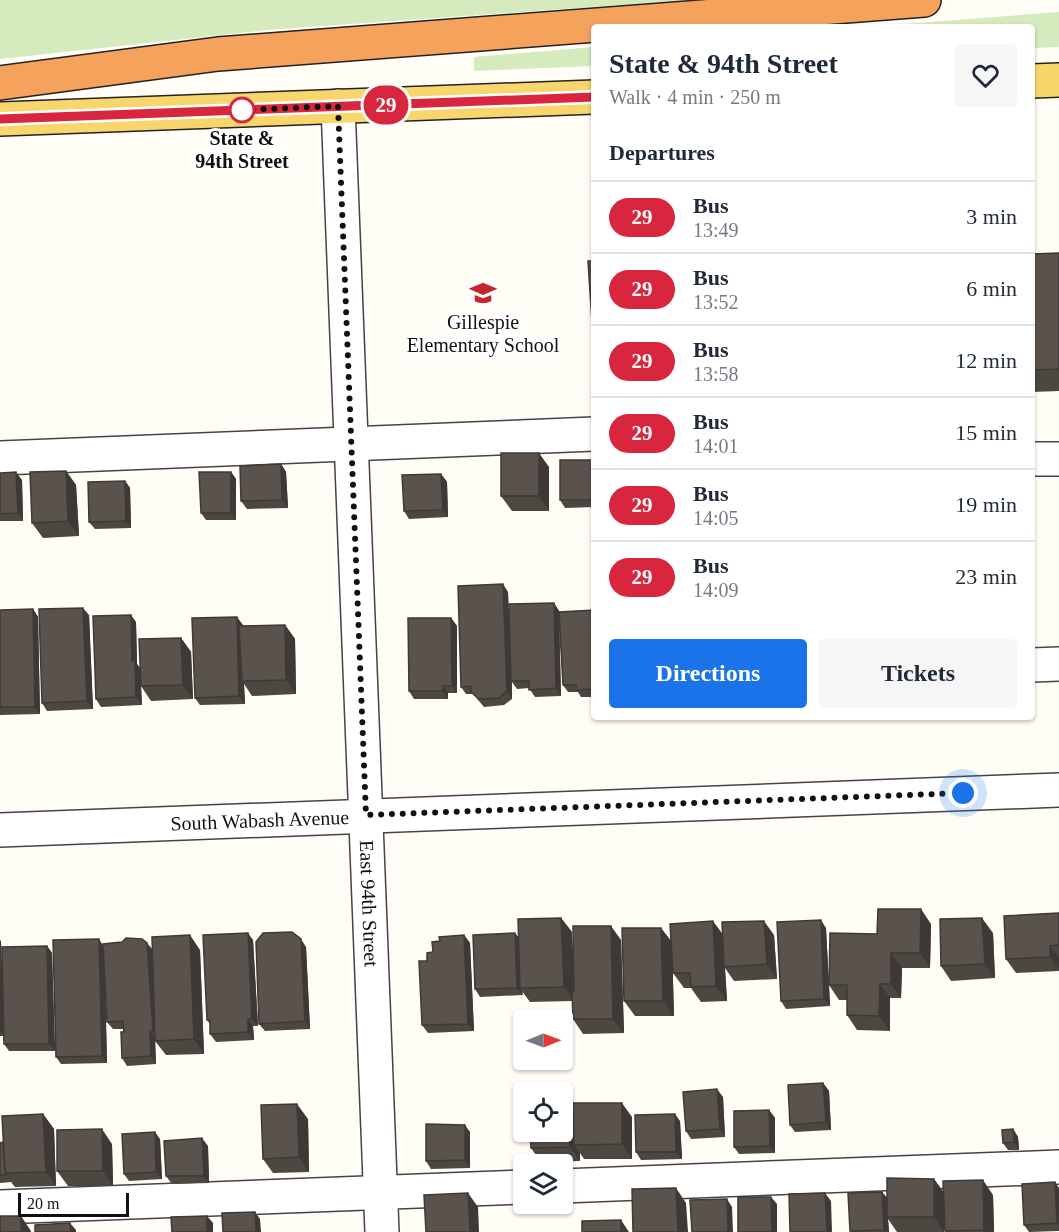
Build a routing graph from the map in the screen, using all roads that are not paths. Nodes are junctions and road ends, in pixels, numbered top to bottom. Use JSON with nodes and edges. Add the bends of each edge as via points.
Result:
{"nodes":[{"id":1,"x":924,"y":0,"type":"edge"},
{"id":2,"x":610,"y":24,"type":"edge"},
{"id":3,"x":591,"y":25,"type":"edge"},
{"id":4,"x":1059,"y":80,"type":"edge"},
{"id":5,"x":1035,"y":81,"type":"edge"},
{"id":6,"x":0,"y":83,"type":"edge"},
{"id":7,"x":591,"y":97,"type":"edge"},
{"id":8,"x":338,"y":106,"type":"junction"},
{"id":9,"x":0,"y":119,"type":"edge"},
{"id":10,"x":591,"y":434,"type":"edge"},
{"id":11,"x":351,"y":444,"type":"junction"},
{"id":12,"x":0,"y":458,"type":"edge"},
{"id":13,"x":1035,"y":459,"type":"edge"},
{"id":14,"x":1059,"y":459,"type":"edge"},
{"id":15,"x":1059,"y":664,"type":"edge"},
{"id":16,"x":1035,"y":665,"type":"edge"},
{"id":17,"x":1059,"y":790,"type":"edge"},
{"id":18,"x":366,"y":815,"type":"junction"},
{"id":19,"x":0,"y":830,"type":"edge"},
{"id":20,"x":1059,"y":1167,"type":"edge"},
{"id":21,"x":573,"y":1186,"type":"edge"},
{"id":22,"x":513,"y":1187,"type":"edge"},
{"id":23,"x":381,"y":1193,"type":"junction"},
{"id":24,"x":0,"y":1207,"type":"edge"},
{"id":25,"x":382,"y":1232,"type":"edge"}],
"edges":[{"from":1,"to":2,"type":"highway"},
{"from":3,"to":6,"type":"highway","via":[[218,54]]},
{"from":4,"to":5,"type":"main road"},
{"from":7,"to":8,"type":"main road"},
{"from":8,"to":9,"type":"main road"},
{"from":8,"to":11,"type":"street","name":"East 94th Street"},
{"from":10,"to":11,"type":"street"},
{"from":11,"to":12,"type":"street"},
{"from":11,"to":18,"type":"street","name":"East 94th Street"},
{"from":13,"to":14,"type":"street"},
{"from":15,"to":16,"type":"street"},
{"from":17,"to":18,"type":"street","name":"South Wabash Avenue"},
{"from":18,"to":19,"type":"street","name":"South Wabash Avenue"},
{"from":18,"to":23,"type":"street","name":"East 94th Street"},
{"from":20,"to":21,"type":"street"},
{"from":22,"to":23,"type":"street"},
{"from":23,"to":24,"type":"street"},
{"from":23,"to":25,"type":"street","name":"East 94th Street"}]}
